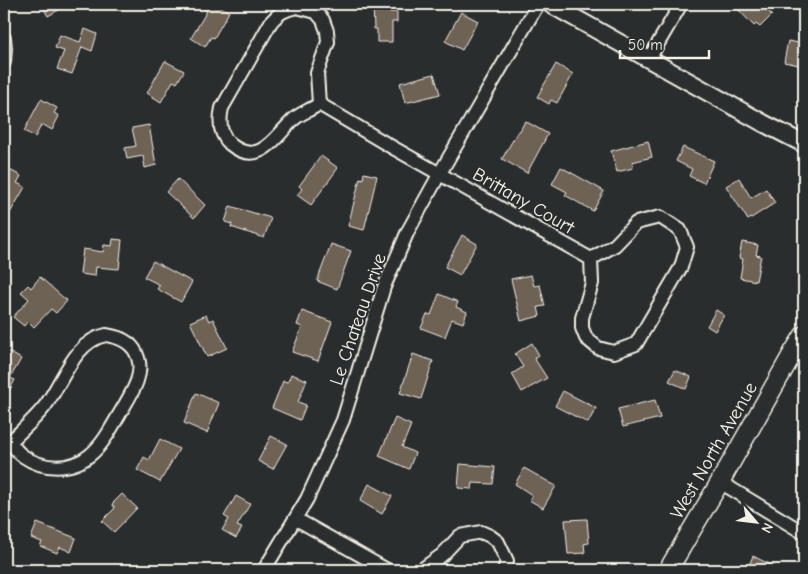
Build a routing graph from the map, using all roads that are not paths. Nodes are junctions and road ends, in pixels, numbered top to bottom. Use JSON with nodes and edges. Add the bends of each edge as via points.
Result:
{"nodes":[{"id":1,"x":538,"y":4,"type":"edge"},
{"id":2,"x":550,"y":4,"type":"edge"},
{"id":3,"x":681,"y":4,"type":"edge"},
{"id":4,"x":4,"y":38,"type":"edge"},
{"id":5,"x":649,"y":59,"type":"junction"},
{"id":6,"x":4,"y":62,"type":"edge"},
{"id":7,"x":319,"y":104,"type":"junction"},
{"id":8,"x":783,"y":133,"type":"junction"},
{"id":9,"x":804,"y":139,"type":"edge"},
{"id":10,"x":804,"y":144,"type":"edge"},
{"id":11,"x":440,"y":173,"type":"junction"},
{"id":12,"x":591,"y":259,"type":"junction"},
{"id":13,"x":804,"y":327,"type":"edge"},
{"id":14,"x":804,"y":335,"type":"edge"},
{"id":15,"x":794,"y":351,"type":"junction"},
{"id":16,"x":7,"y":442,"type":"edge"},
{"id":17,"x":720,"y":482,"type":"junction"},
{"id":18,"x":296,"y":519,"type":"junction"},
{"id":19,"x":804,"y":532,"type":"edge"},
{"id":20,"x":264,"y":570,"type":"edge"},
{"id":21,"x":387,"y":570,"type":"edge"},
{"id":22,"x":421,"y":570,"type":"edge"},
{"id":23,"x":504,"y":570,"type":"edge"},
{"id":24,"x":668,"y":570,"type":"edge"}],
"edges":[{"from":1,"to":11,"type":"street","name":"Le Chateau Drive"},
{"from":2,"to":5,"type":"street"},
{"from":3,"to":5,"type":"street"},
{"from":4,"to":6,"type":"street"},
{"from":5,"to":8,"type":"street"},
{"from":7,"to":7,"type":"street","via":[[317,73],[328,42],[327,31],[316,12],[297,7],[285,9],[271,22],[238,78],[222,108],[220,127],[228,142],[236,148],[260,151],[300,114]]},
{"from":7,"to":11,"type":"street","name":"Brittany Court"},
{"from":8,"to":9,"type":"street"},
{"from":8,"to":10,"type":"street"},
{"from":11,"to":12,"type":"street","name":"Brittany Court"},
{"from":11,"to":18,"type":"street","name":"Le Chateau Drive","via":[[408,231],[384,286],[343,420]]},
{"from":12,"to":12,"type":"street","via":[[592,283],[582,328],[586,338],[598,348],[614,352],[636,344],[681,267],[687,248],[680,230],[660,217],[636,223],[614,245]]},
{"from":13,"to":15,"type":"main road","name":"West North Avenue"},
{"from":14,"to":15,"type":"main road","name":"West North Avenue"},
{"from":15,"to":17,"type":"main road","name":"West North Avenue"},
{"from":16,"to":16,"type":"street","via":[[34,463],[48,467],[71,465],[90,455],[117,419],[137,380],[139,359],[134,350],[117,337],[106,335],[91,340],[75,357],[46,405]]},
{"from":17,"to":19,"type":"street"},
{"from":17,"to":24,"type":"main road","name":"West North Avenue"},
{"from":18,"to":20,"type":"street","name":"Le Chateau Drive"},
{"from":18,"to":21,"type":"street"},
{"from":22,"to":23,"type":"street","via":[[460,536],[481,532],[498,542],[507,561]]}]}
